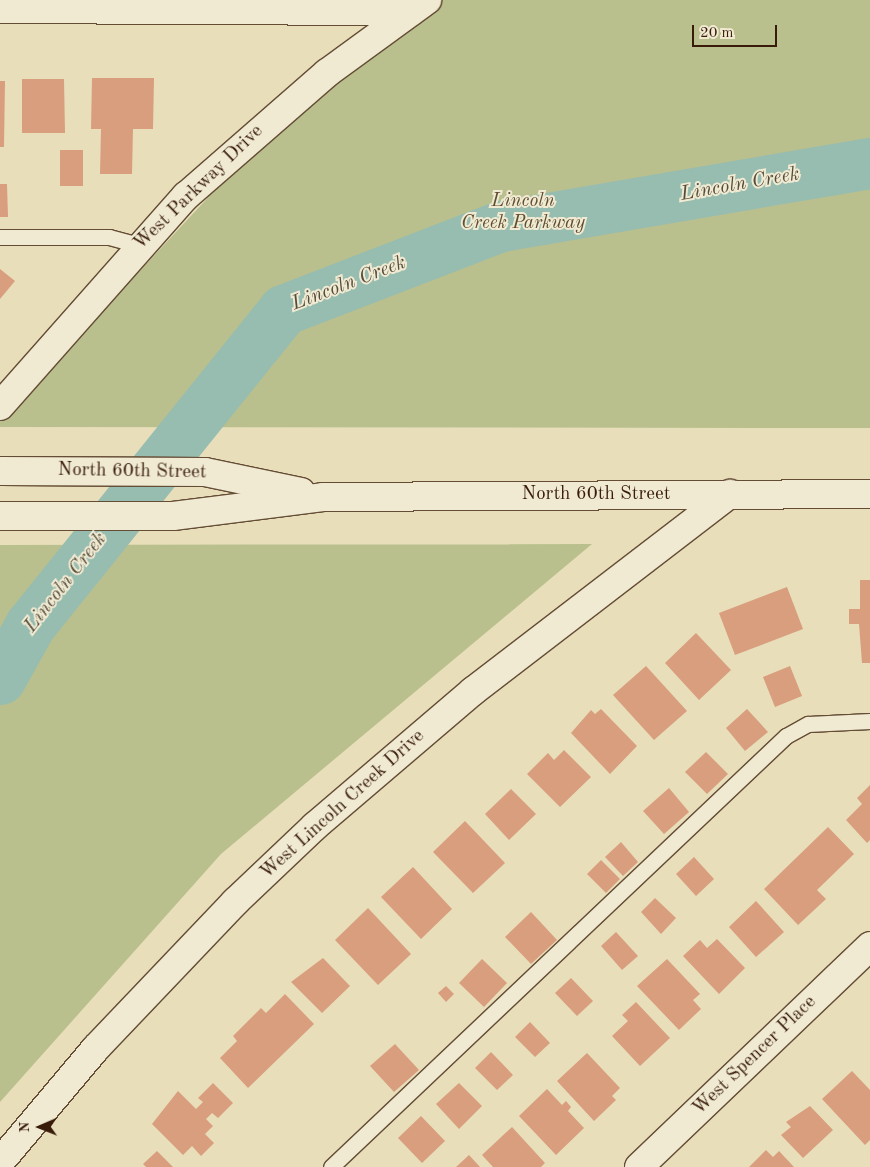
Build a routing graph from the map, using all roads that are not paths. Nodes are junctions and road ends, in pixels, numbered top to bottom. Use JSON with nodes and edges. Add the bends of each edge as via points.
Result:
{"nodes":[{"id":1,"x":419,"y":5,"type":"edge"},
{"id":2,"x":0,"y":10,"type":"edge"},
{"id":3,"x":0,"y":237,"type":"edge"},
{"id":4,"x":139,"y":245,"type":"junction"},
{"id":5,"x":0,"y":406,"type":"edge"},
{"id":6,"x":0,"y":471,"type":"edge"},
{"id":7,"x":730,"y":494,"type":"junction"},
{"id":8,"x":870,"y":494,"type":"edge"},
{"id":9,"x":322,"y":497,"type":"junction"},
{"id":10,"x":11,"y":516,"type":"edge"},
{"id":11,"x":870,"y":721,"type":"edge"},
{"id":12,"x":870,"y":946,"type":"edge"},
{"id":13,"x":0,"y":1162,"type":"edge"},
{"id":14,"x":331,"y":1167,"type":"edge"},
{"id":15,"x":639,"y":1167,"type":"edge"}],
"edges":[{"from":1,"to":2,"type":"street"},
{"from":1,"to":4,"type":"street","name":"West Parkway Drive","via":[[260,128]]},
{"from":3,"to":4,"type":"lane","via":[[109,237]]},
{"from":4,"to":5,"type":"street","name":"West Parkway Drive"},
{"from":6,"to":9,"type":"street","name":"North 60th Street","via":[[205,472]]},
{"from":7,"to":8,"type":"street","name":"North 60th Street"},
{"from":7,"to":9,"type":"street","name":"North 60th Street"},
{"from":7,"to":13,"type":"street","name":"West Lincoln Creek Drive","via":[[473,691],[315,826],[235,902],[96,1048]]},
{"from":9,"to":10,"type":"street","name":"North 60th Street","via":[[172,516]]},
{"from":11,"to":14,"type":"lane","via":[[808,724],[786,736]]},
{"from":12,"to":15,"type":"street","name":"West Spencer Place"}]}
